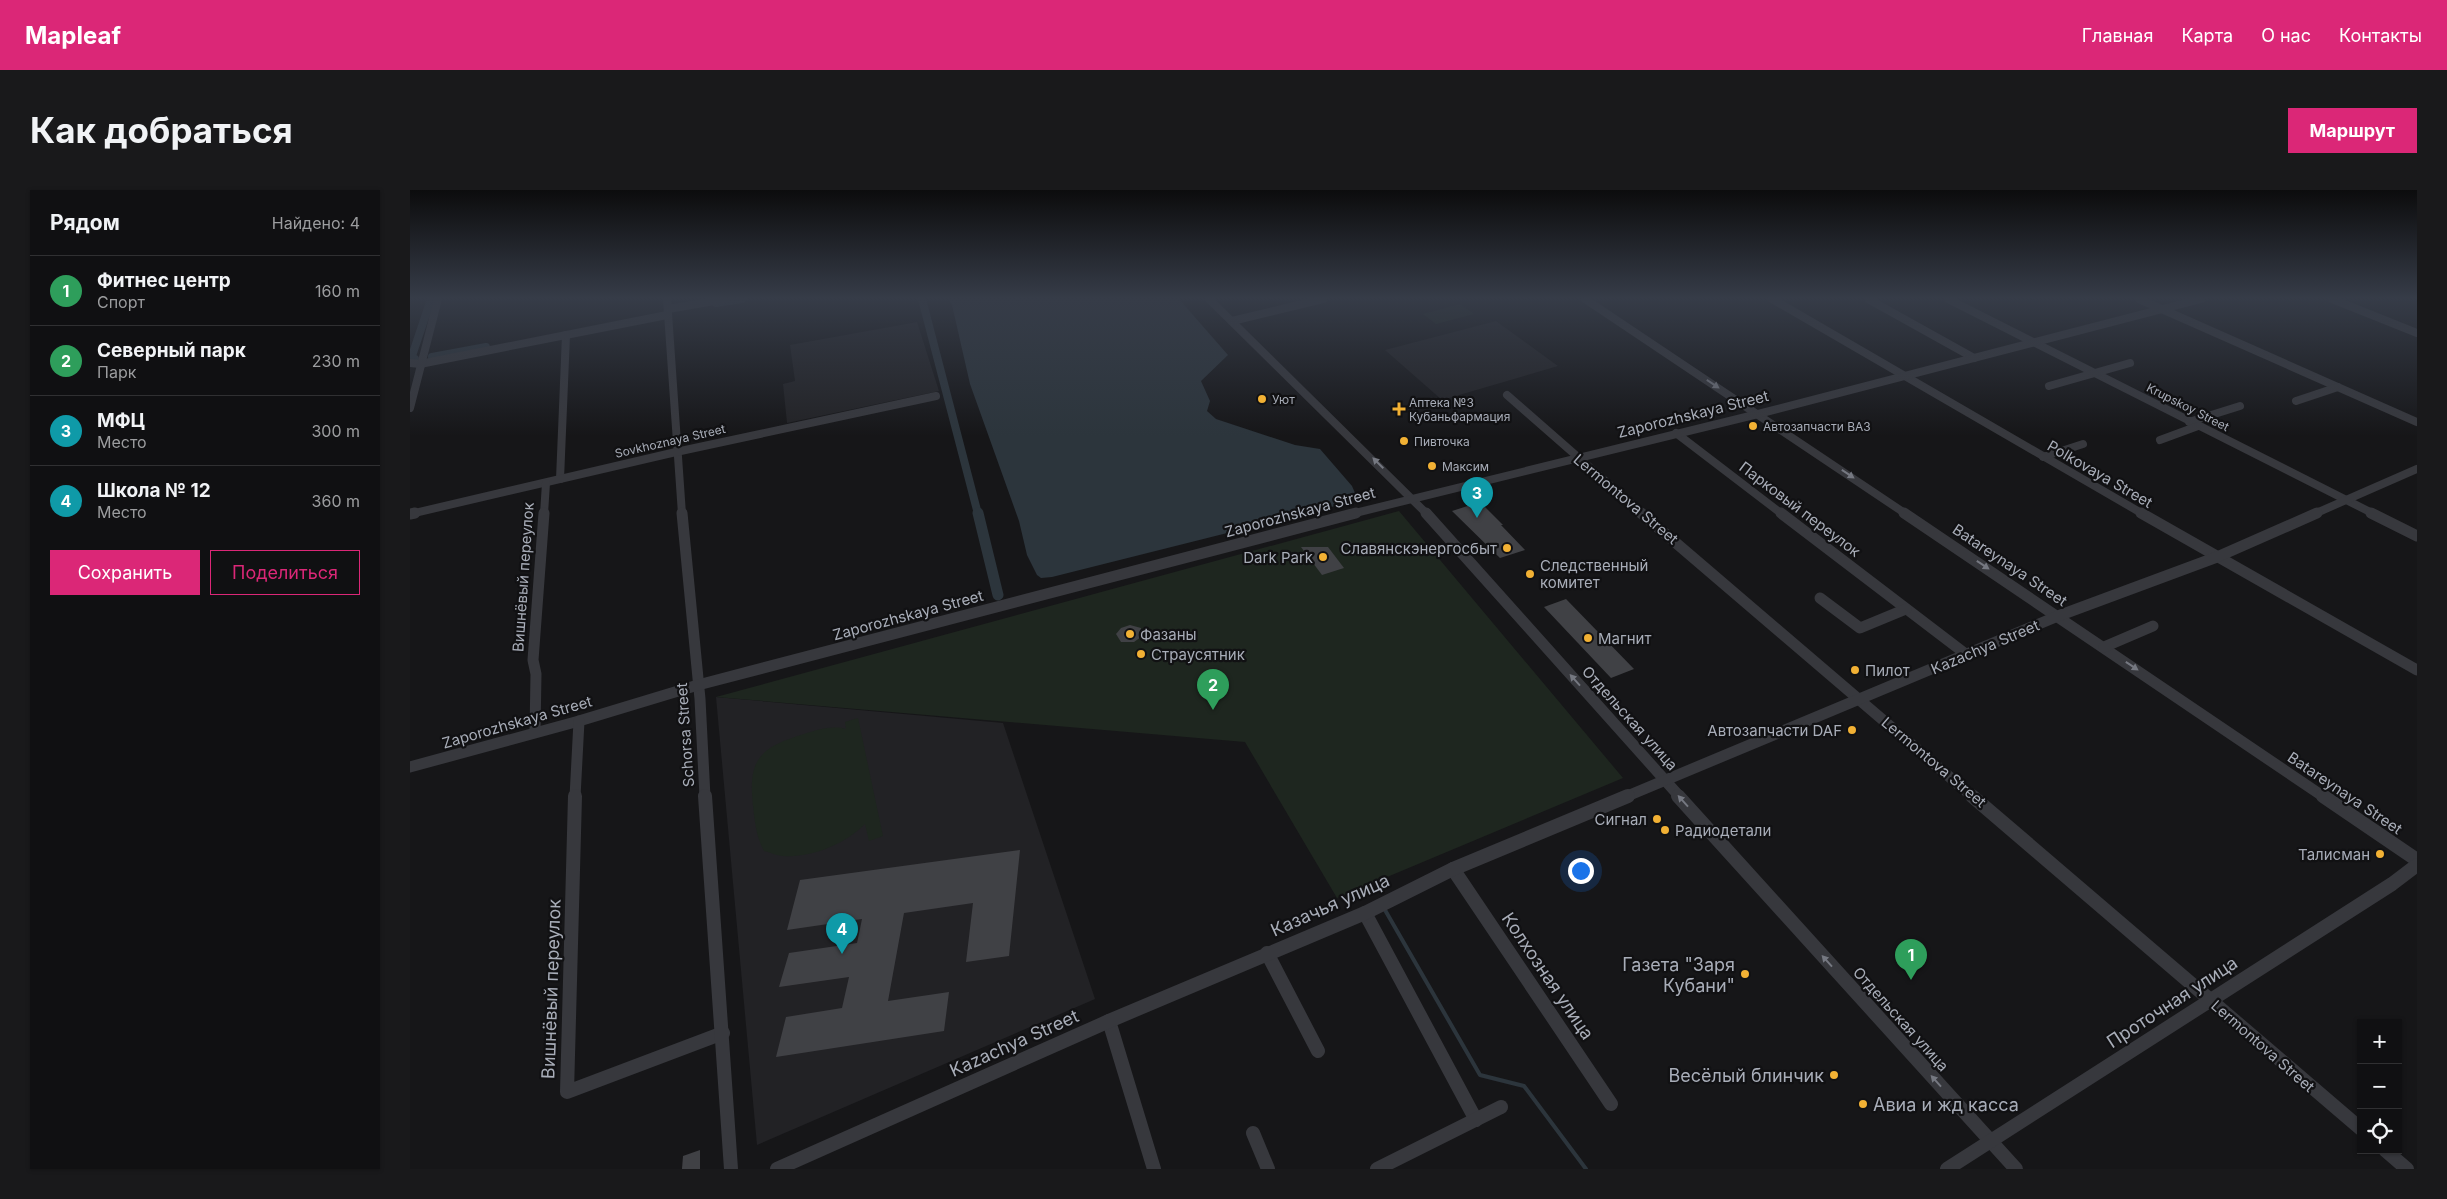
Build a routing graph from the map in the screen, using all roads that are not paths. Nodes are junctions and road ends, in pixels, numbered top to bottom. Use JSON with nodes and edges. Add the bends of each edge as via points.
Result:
{"nodes":[{"id":1,"x":425,"y":345,"type":"edge"},
{"id":2,"x":517,"y":345,"type":"edge"},
{"id":3,"x":566,"y":345,"type":"edge"},
{"id":4,"x":669,"y":345,"type":"edge"},
{"id":5,"x":1256,"y":345,"type":"edge"},
{"id":6,"x":1654,"y":345,"type":"edge"},
{"id":7,"x":1850,"y":345,"type":"edge"},
{"id":8,"x":1950,"y":345,"type":"edge"},
{"id":9,"x":2021,"y":345,"type":"edge"},
{"id":10,"x":2035,"y":345,"type":"edge"},
{"id":11,"x":2243,"y":345,"type":"edge"},
{"id":12,"x":1974,"y":358,"type":"junction"},
{"id":13,"x":410,"y":363,"type":"edge"},
{"id":14,"x":2130,"y":363,"type":"dead end"},
{"id":15,"x":420,"y":364,"type":"junction"},
{"id":16,"x":2094,"y":374,"type":"junction"},
{"id":17,"x":1903,"y":376,"type":"junction"},
{"id":18,"x":2049,"y":386,"type":"dead end"},
{"id":19,"x":2338,"y":387,"type":"junction"},
{"id":20,"x":1507,"y":395,"type":"dead end"},
{"id":21,"x":936,"y":396,"type":"dead end"},
{"id":22,"x":2296,"y":401,"type":"dead end"},
{"id":23,"x":2240,"y":406,"type":"dead end"},
{"id":24,"x":410,"y":408,"type":"edge"},
{"id":25,"x":1758,"y":414,"type":"junction"},
{"id":26,"x":2189,"y":422,"type":"junction"},
{"id":27,"x":2417,"y":422,"type":"edge"},
{"id":28,"x":2198,"y":426,"type":"junction"},
{"id":29,"x":1676,"y":433,"type":"junction"},
{"id":30,"x":2160,"y":440,"type":"dead end"},
{"id":31,"x":2084,"y":444,"type":"dead end"},
{"id":32,"x":676,"y":452,"type":"junction"},
{"id":33,"x":2043,"y":457,"type":"junction"},
{"id":34,"x":1577,"y":458,"type":"junction"},
{"id":35,"x":2417,"y":469,"type":"edge"},
{"id":36,"x":560,"y":479,"type":"junction"},
{"id":37,"x":546,"y":483,"type":"junction"},
{"id":38,"x":1412,"y":498,"type":"junction"},
{"id":39,"x":2344,"y":500,"type":"junction"},
{"id":40,"x":410,"y":514,"type":"edge"},
{"id":41,"x":2417,"y":536,"type":"edge"},
{"id":42,"x":2217,"y":557,"type":"junction"},
{"id":43,"x":1820,"y":598,"type":"dead end"},
{"id":44,"x":1906,"y":609,"type":"junction"},
{"id":45,"x":2058,"y":616,"type":"junction"},
{"id":46,"x":2153,"y":626,"type":"dead end"},
{"id":47,"x":2104,"y":647,"type":"junction"},
{"id":48,"x":1967,"y":655,"type":"junction"},
{"id":49,"x":2417,"y":670,"type":"edge"},
{"id":50,"x":698,"y":685,"type":"junction"},
{"id":51,"x":1860,"y":700,"type":"junction"},
{"id":52,"x":579,"y":721,"type":"junction"},
{"id":53,"x":535,"y":732,"type":"junction"},
{"id":54,"x":410,"y":767,"type":"edge"},
{"id":55,"x":1665,"y":781,"type":"junction"},
{"id":56,"x":2417,"y":860,"type":"edge"},
{"id":57,"x":2417,"y":865,"type":"edge"},
{"id":58,"x":1453,"y":869,"type":"junction"},
{"id":59,"x":1365,"y":913,"type":"junction"},
{"id":60,"x":1267,"y":953,"type":"junction"},
{"id":61,"x":2210,"y":999,"type":"junction"},
{"id":62,"x":1109,"y":1021,"type":"junction"},
{"id":63,"x":723,"y":1033,"type":"junction"},
{"id":64,"x":1318,"y":1052,"type":"dead end"},
{"id":65,"x":1611,"y":1104,"type":"dead end"},
{"id":66,"x":1501,"y":1107,"type":"dead end"},
{"id":67,"x":1476,"y":1120,"type":"junction"},
{"id":68,"x":2357,"y":1126,"type":"edge"},
{"id":69,"x":1253,"y":1133,"type":"dead end"},
{"id":70,"x":1992,"y":1142,"type":"junction"},
{"id":71,"x":2390,"y":1154,"type":"edge"},
{"id":72,"x":731,"y":1169,"type":"edge"},
{"id":73,"x":777,"y":1169,"type":"edge"},
{"id":74,"x":1154,"y":1169,"type":"edge"},
{"id":75,"x":1268,"y":1169,"type":"edge"},
{"id":76,"x":1378,"y":1169,"type":"edge"},
{"id":77,"x":1947,"y":1169,"type":"edge"},
{"id":78,"x":2016,"y":1169,"type":"edge"},
{"id":79,"x":2407,"y":1169,"type":"edge"}],
"edges":[{"from":1,"to":15,"type":"street"},
{"from":2,"to":15,"type":"street"},
{"from":3,"to":36,"type":"street"},
{"from":4,"to":32,"type":"street","name":"Schorsa Street"},
{"from":38,"to":5,"type":"street","name":"Отдельская улица","one_way":true},
{"from":6,"to":25,"type":"street","name":"Batareynaya Street","one_way":true},
{"from":7,"to":17,"type":"street","name":"Polkovaya Street"},
{"from":8,"to":12,"type":"street"},
{"from":9,"to":12,"type":"street","name":"Zaporozhskaya Street"},
{"from":10,"to":16,"type":"street","name":"Krupskoy Street"},
{"from":11,"to":19,"type":"street"},
{"from":12,"to":17,"type":"street","name":"Zaporozhskaya Street"},
{"from":13,"to":15,"type":"street"},
{"from":14,"to":16,"type":"street"},
{"from":15,"to":24,"type":"street"},
{"from":16,"to":18,"type":"street"},
{"from":16,"to":26,"type":"street","name":"Krupskoy Street"},
{"from":17,"to":25,"type":"street","name":"Zaporozhskaya Street"},
{"from":17,"to":33,"type":"street","name":"Polkovaya Street"},
{"from":19,"to":22,"type":"street"},
{"from":19,"to":27,"type":"street"},
{"from":20,"to":34,"type":"street","name":"Lermontova Street"},
{"from":21,"to":32,"type":"street","name":"Sovkhoznaya Street"},
{"from":23,"to":26,"type":"street"},
{"from":25,"to":29,"type":"street","name":"Zaporozhskaya Street"},
{"from":25,"to":45,"type":"street","name":"Batareynaya Street","one_way":true},
{"from":26,"to":28,"type":"street","name":"Krupskoy Street"},
{"from":28,"to":30,"type":"street"},
{"from":28,"to":39,"type":"street","name":"Krupskoy Street"},
{"from":29,"to":34,"type":"street","name":"Zaporozhskaya Street"},
{"from":29,"to":44,"type":"street","name":"Парковый переулок"},
{"from":31,"to":33,"type":"street"},
{"from":32,"to":36,"type":"street","name":"Sovkhoznaya Street"},
{"from":32,"to":50,"type":"street","name":"Schorsa Street"},
{"from":33,"to":42,"type":"street","name":"Polkovaya Street"},
{"from":34,"to":38,"type":"street","name":"Zaporozhskaya Street"},
{"from":34,"to":51,"type":"street","name":"Lermontova Street"},
{"from":35,"to":39,"type":"street","name":"Kazachya Street"},
{"from":36,"to":37,"type":"street","name":"Sovkhoznaya Street"},
{"from":37,"to":40,"type":"street","name":"Sovkhoznaya Street"},
{"from":37,"to":53,"type":"street","name":"Вишнёвый переулок","via":[[533,660],[536,674]]},
{"from":38,"to":50,"type":"street","name":"Zaporozhskaya Street"},
{"from":55,"to":38,"type":"street","name":"Отдельская улица","one_way":true},
{"from":39,"to":41,"type":"street","name":"Krupskoy Street"},
{"from":39,"to":42,"type":"street","name":"Kazachya Street"},
{"from":42,"to":45,"type":"street","name":"Kazachya Street"},
{"from":42,"to":49,"type":"street","name":"Polkovaya Street"},
{"from":43,"to":44,"type":"street","via":[[1860,628]]},
{"from":44,"to":48,"type":"street","name":"Парковый переулок"},
{"from":45,"to":47,"type":"street","name":"Batareynaya Street"},
{"from":45,"to":48,"type":"street","name":"Kazachya Street"},
{"from":46,"to":47,"type":"street"},
{"from":47,"to":56,"type":"street","name":"Batareynaya Street","one_way":true},
{"from":48,"to":51,"type":"street","name":"Kazachya Street"},
{"from":50,"to":52,"type":"street","name":"Zaporozhskaya Street"},
{"from":50,"to":63,"type":"street","name":"Schorsa Street"},
{"from":51,"to":55,"type":"street","name":"Kazachya Street"},
{"from":51,"to":61,"type":"street","name":"Lermontova Street"},
{"from":52,"to":53,"type":"street","name":"Zaporozhskaya Street"},
{"from":52,"to":63,"type":"street","name":"Вишнёвый переулок","via":[[567,1092]]},
{"from":53,"to":54,"type":"street","name":"Zaporozhskaya Street"},
{"from":55,"to":58,"type":"street","name":"Казачья улица"},
{"from":70,"to":55,"type":"street","name":"Отдельская улица","one_way":true},
{"from":57,"to":61,"type":"street","name":"Проточная улица"},
{"from":58,"to":59,"type":"street","name":"Казачья улица"},
{"from":58,"to":65,"type":"street","name":"Колхозная улица"},
{"from":59,"to":60,"type":"street","name":"Казачья улица"},
{"from":59,"to":67,"type":"street"},
{"from":60,"to":62,"type":"street","name":"Kazachya Street"},
{"from":60,"to":64,"type":"street","name":"Казачья улица"},
{"from":61,"to":68,"type":"street","name":"Lermontova Street"},
{"from":61,"to":70,"type":"street","name":"Проточная улица"},
{"from":62,"to":73,"type":"street","name":"Kazachya Street"},
{"from":62,"to":74,"type":"street"},
{"from":63,"to":72,"type":"street","name":"Schorsa Street"},
{"from":66,"to":67,"type":"street"},
{"from":67,"to":76,"type":"street"},
{"from":69,"to":75,"type":"street"},
{"from":70,"to":77,"type":"street","name":"Проточная улица"},
{"from":70,"to":78,"type":"street","name":"Отдельская улица"},
{"from":71,"to":79,"type":"street"}]}
